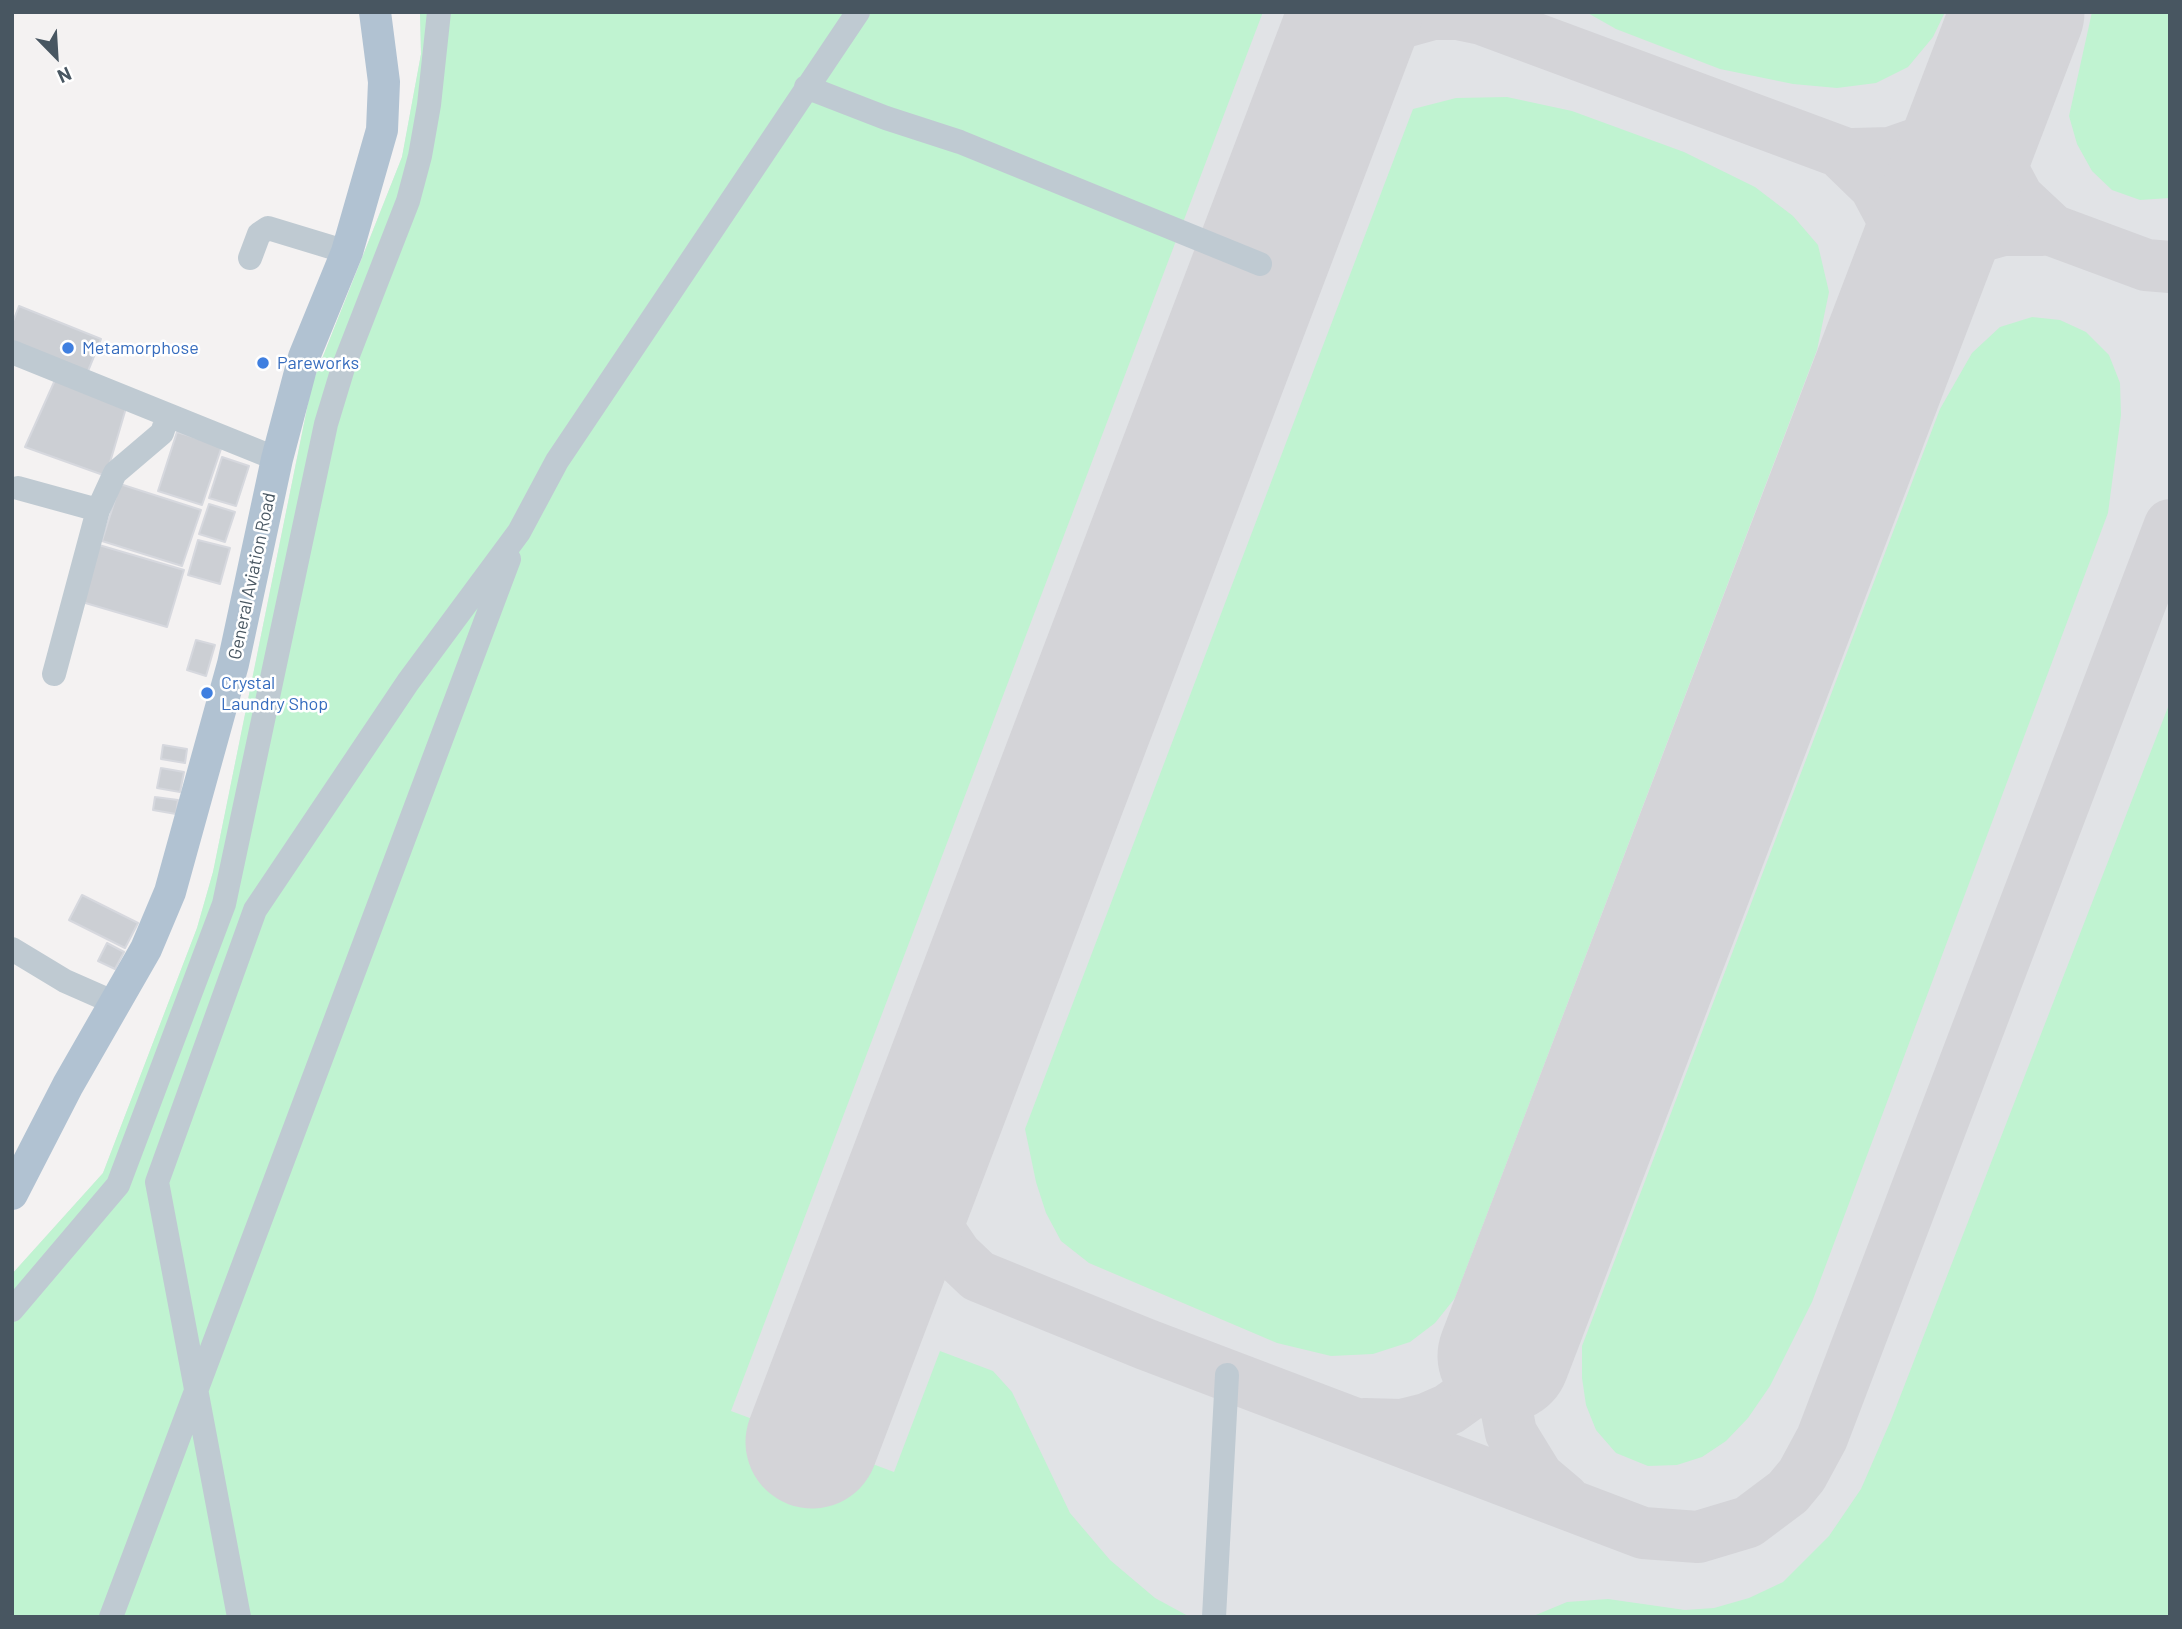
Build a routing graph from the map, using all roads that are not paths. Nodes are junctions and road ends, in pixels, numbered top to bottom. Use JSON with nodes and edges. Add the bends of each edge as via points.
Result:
{"nodes":[{"id":1,"x":375,"y":12,"type":"edge"},
{"id":2,"x":439,"y":12,"type":"edge"},
{"id":3,"x":858,"y":12,"type":"edge"},
{"id":4,"x":806,"y":87,"type":"junction"},
{"id":5,"x":347,"y":252,"type":"junction"},
{"id":6,"x":250,"y":258,"type":"dead end"},
{"id":7,"x":1260,"y":264,"type":"dead end"},
{"id":8,"x":12,"y":352,"type":"edge"},
{"id":9,"x":169,"y":415,"type":"junction"},
{"id":10,"x":276,"y":459,"type":"junction"},
{"id":11,"x":18,"y":488,"type":"dead end"},
{"id":12,"x":99,"y":510,"type":"junction"},
{"id":13,"x":519,"y":532,"type":"junction"},
{"id":14,"x":54,"y":674,"type":"dead end"},
{"id":15,"x":12,"y":949,"type":"edge"},
{"id":16,"x":115,"y":1003,"type":"junction"},
{"id":17,"x":12,"y":1194,"type":"edge"},
{"id":18,"x":12,"y":1310,"type":"edge"},
{"id":19,"x":1227,"y":1375,"type":"dead end"},
{"id":20,"x":196,"y":1389,"type":"junction"},
{"id":21,"x":111,"y":1617,"type":"edge"},
{"id":22,"x":239,"y":1617,"type":"edge"},
{"id":23,"x":1214,"y":1617,"type":"edge"}],
"edges":[{"from":1,"to":5,"type":"main road","name":"General Aviation Road","via":[[384,82],[382,130]]},
{"from":2,"to":18,"type":"street","via":[[420,156],[408,201],[326,424],[224,904],[118,1185]]},
{"from":3,"to":4,"type":"street"},
{"from":4,"to":7,"type":"street","via":[[960,142]]},
{"from":4,"to":13,"type":"street","via":[[557,461]]},
{"from":5,"to":6,"type":"street","via":[[268,228],[259,233]]},
{"from":5,"to":10,"type":"main road","name":"General Aviation Road","via":[[304,357]]},
{"from":8,"to":9,"type":"street"},
{"from":9,"to":10,"type":"street"},
{"from":9,"to":12,"type":"street","via":[[162,433],[115,473]]},
{"from":10,"to":16,"type":"main road","name":"General Aviation Road","via":[[233,664],[170,892],[146,949]]},
{"from":11,"to":12,"type":"street"},
{"from":12,"to":14,"type":"street"},
{"from":13,"to":20,"type":"street"},
{"from":13,"to":20,"type":"street","via":[[408,682],[255,910],[157,1182]]},
{"from":15,"to":16,"type":"street","via":[[65,981]]},
{"from":16,"to":17,"type":"main road","name":"General Aviation Road"},
{"from":19,"to":23,"type":"street"},
{"from":20,"to":21,"type":"street"},
{"from":20,"to":22,"type":"street"}]}
